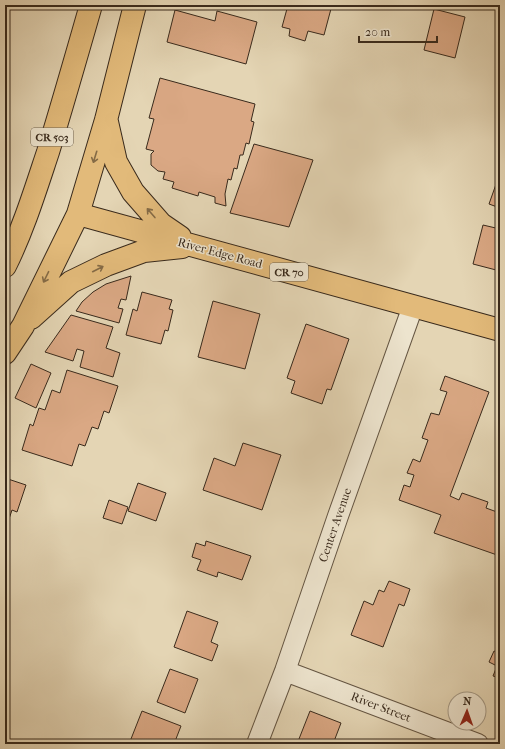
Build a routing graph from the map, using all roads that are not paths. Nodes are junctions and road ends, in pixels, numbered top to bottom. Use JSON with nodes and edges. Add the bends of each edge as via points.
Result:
{"nodes":[{"id":1,"x":92,"y":5,"type":"edge"},
{"id":2,"x":135,"y":5,"type":"edge"},
{"id":3,"x":106,"y":120,"type":"junction"},
{"id":4,"x":78,"y":214,"type":"junction"},
{"id":5,"x":193,"y":245,"type":"junction"},
{"id":6,"x":5,"y":266,"type":"edge"},
{"id":7,"x":413,"y":306,"type":"junction"},
{"id":8,"x":22,"y":326,"type":"junction"},
{"id":9,"x":500,"y":330,"type":"edge"},
{"id":10,"x":5,"y":353,"type":"edge"},
{"id":11,"x":285,"y":671,"type":"junction"},
{"id":12,"x":257,"y":744,"type":"edge"},
{"id":13,"x":478,"y":744,"type":"edge"}],
"edges":[{"from":1,"to":6,"type":"main road","number":"CR 503","via":[[33,199]]},
{"from":2,"to":3,"type":"main road"},
{"from":3,"to":4,"type":"main road","one_way":true},
{"from":5,"to":3,"type":"main road","one_way":true,"via":[[161,224],[133,192],[116,162]]},
{"from":4,"to":5,"type":"main road","name":"River Edge Road","number":"CR 70"},
{"from":4,"to":8,"type":"main road","one_way":true},
{"from":5,"to":7,"type":"main road","name":"River Edge Road","number":"CR 70"},
{"from":8,"to":5,"type":"main road","one_way":true,"via":[[71,282],[106,264],[144,251]]},
{"from":7,"to":9,"type":"main road","name":"River Edge Road","number":"CR 70"},
{"from":7,"to":11,"type":"street","name":"Center Avenue","via":[[340,508]]},
{"from":8,"to":10,"type":"main road"},
{"from":11,"to":12,"type":"street","name":"Center Avenue"},
{"from":11,"to":13,"type":"street","name":"River Street"}]}
